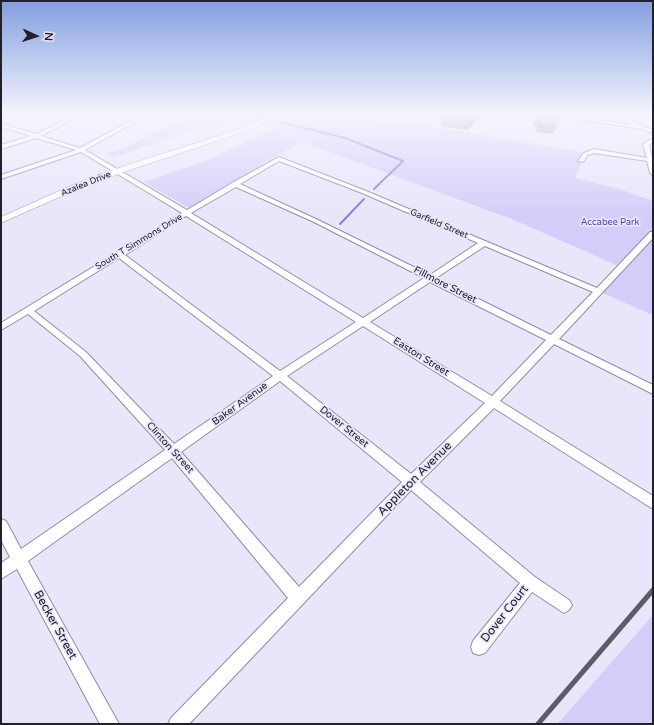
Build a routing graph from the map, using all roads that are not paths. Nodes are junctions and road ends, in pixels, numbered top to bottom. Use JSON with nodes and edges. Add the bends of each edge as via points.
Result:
{"nodes":[{"id":1,"x":71,"y":147,"type":"edge"},
{"id":2,"x":86,"y":147,"type":"edge"},
{"id":3,"x":193,"y":147,"type":"edge"},
{"id":4,"x":647,"y":147,"type":"edge"},
{"id":5,"x":81,"y":150,"type":"junction"},
{"id":6,"x":279,"y":159,"type":"joint"},
{"id":7,"x":649,"y":160,"type":"junction"},
{"id":8,"x":582,"y":161,"type":"dead end"},
{"id":9,"x":118,"y":171,"type":"junction"},
{"id":10,"x":653,"y":174,"type":"edge"},
{"id":11,"x":1,"y":177,"type":"edge"},
{"id":12,"x":234,"y":184,"type":"junction"},
{"id":13,"x":187,"y":213,"type":"junction"},
{"id":14,"x":1,"y":220,"type":"edge"},
{"id":15,"x":653,"y":234,"type":"edge"},
{"id":16,"x":484,"y":243,"type":"junction"},
{"id":17,"x":119,"y":254,"type":"junction"},
{"id":18,"x":431,"y":278,"type":"junction"},
{"id":19,"x":597,"y":292,"type":"junction"},
{"id":20,"x":28,"y":310,"type":"junction"},
{"id":21,"x":364,"y":322,"type":"junction"},
{"id":22,"x":1,"y":326,"type":"edge"},
{"id":23,"x":553,"y":339,"type":"junction"},
{"id":24,"x":280,"y":376,"type":"junction"},
{"id":25,"x":653,"y":390,"type":"edge"},
{"id":26,"x":493,"y":402,"type":"junction"},
{"id":27,"x":174,"y":452,"type":"junction"},
{"id":28,"x":411,"y":482,"type":"junction"},
{"id":29,"x":653,"y":503,"type":"edge"},
{"id":30,"x":1,"y":526,"type":"edge"},
{"id":31,"x":19,"y":561,"type":"junction"},
{"id":32,"x":1,"y":572,"type":"edge"},
{"id":33,"x":530,"y":582,"type":"junction"},
{"id":34,"x":299,"y":599,"type":"junction"},
{"id":35,"x":564,"y":605,"type":"dead end"},
{"id":36,"x":479,"y":647,"type":"dead end"},
{"id":37,"x":110,"y":724,"type":"edge"},
{"id":38,"x":178,"y":724,"type":"edge"}],
"edges":[{"from":1,"to":5,"type":"street","name":"Easton Street"},
{"from":2,"to":5,"type":"street"},
{"from":3,"to":9,"type":"street","name":"Azalea Drive"},
{"from":4,"to":7,"type":"street"},
{"from":5,"to":9,"type":"street","name":"Easton Street"},
{"from":5,"to":11,"type":"street"},
{"from":6,"to":12,"type":"street","name":"South T Simmons Drive"},
{"from":6,"to":16,"type":"street","name":"Garfield Street"},
{"from":7,"to":8,"type":"street","via":[[590,151],[585,154]]},
{"from":7,"to":10,"type":"street"},
{"from":9,"to":13,"type":"street","name":"Easton Street"},
{"from":9,"to":14,"type":"street","name":"Azalea Drive"},
{"from":12,"to":13,"type":"street","name":"South T Simmons Drive"},
{"from":12,"to":18,"type":"street","name":"Fillmore Street"},
{"from":13,"to":17,"type":"street","name":"South T Simmons Drive"},
{"from":13,"to":21,"type":"street","name":"Easton Street"},
{"from":15,"to":19,"type":"street","name":"Appleton Avenue"},
{"from":16,"to":18,"type":"street","name":"Baker Avenue"},
{"from":16,"to":19,"type":"street","name":"Garfield Street"},
{"from":17,"to":20,"type":"street","name":"South T Simmons Drive"},
{"from":17,"to":24,"type":"street","name":"Dover Street"},
{"from":18,"to":21,"type":"street","name":"Baker Avenue"},
{"from":18,"to":23,"type":"street","name":"Fillmore Street"},
{"from":19,"to":23,"type":"street","name":"Appleton Avenue"},
{"from":20,"to":22,"type":"street","name":"South T Simmons Drive"},
{"from":20,"to":27,"type":"street","name":"Clinton Street","via":[[83,354]]},
{"from":21,"to":24,"type":"street","name":"Baker Avenue"},
{"from":21,"to":26,"type":"street","name":"Easton Street"},
{"from":23,"to":25,"type":"street","name":"Fillmore Street"},
{"from":23,"to":26,"type":"street","name":"Appleton Avenue"},
{"from":24,"to":27,"type":"street","name":"Baker Avenue"},
{"from":24,"to":28,"type":"street","name":"Dover Street"},
{"from":26,"to":28,"type":"street","name":"Appleton Avenue"},
{"from":26,"to":29,"type":"street","name":"Easton Street"},
{"from":27,"to":31,"type":"street","name":"Baker Avenue"},
{"from":27,"to":34,"type":"street","name":"Clinton Street"},
{"from":28,"to":33,"type":"street","name":"Dover Street"},
{"from":28,"to":34,"type":"street","name":"Appleton Avenue"},
{"from":30,"to":31,"type":"street","name":"Becker Street"},
{"from":31,"to":32,"type":"street","name":"Baker Avenue"},
{"from":31,"to":37,"type":"street","name":"Becker Street"},
{"from":33,"to":35,"type":"street","name":"Dover Street"},
{"from":33,"to":36,"type":"street","name":"Dover Court"},
{"from":34,"to":38,"type":"street","name":"Appleton Avenue"}]}
